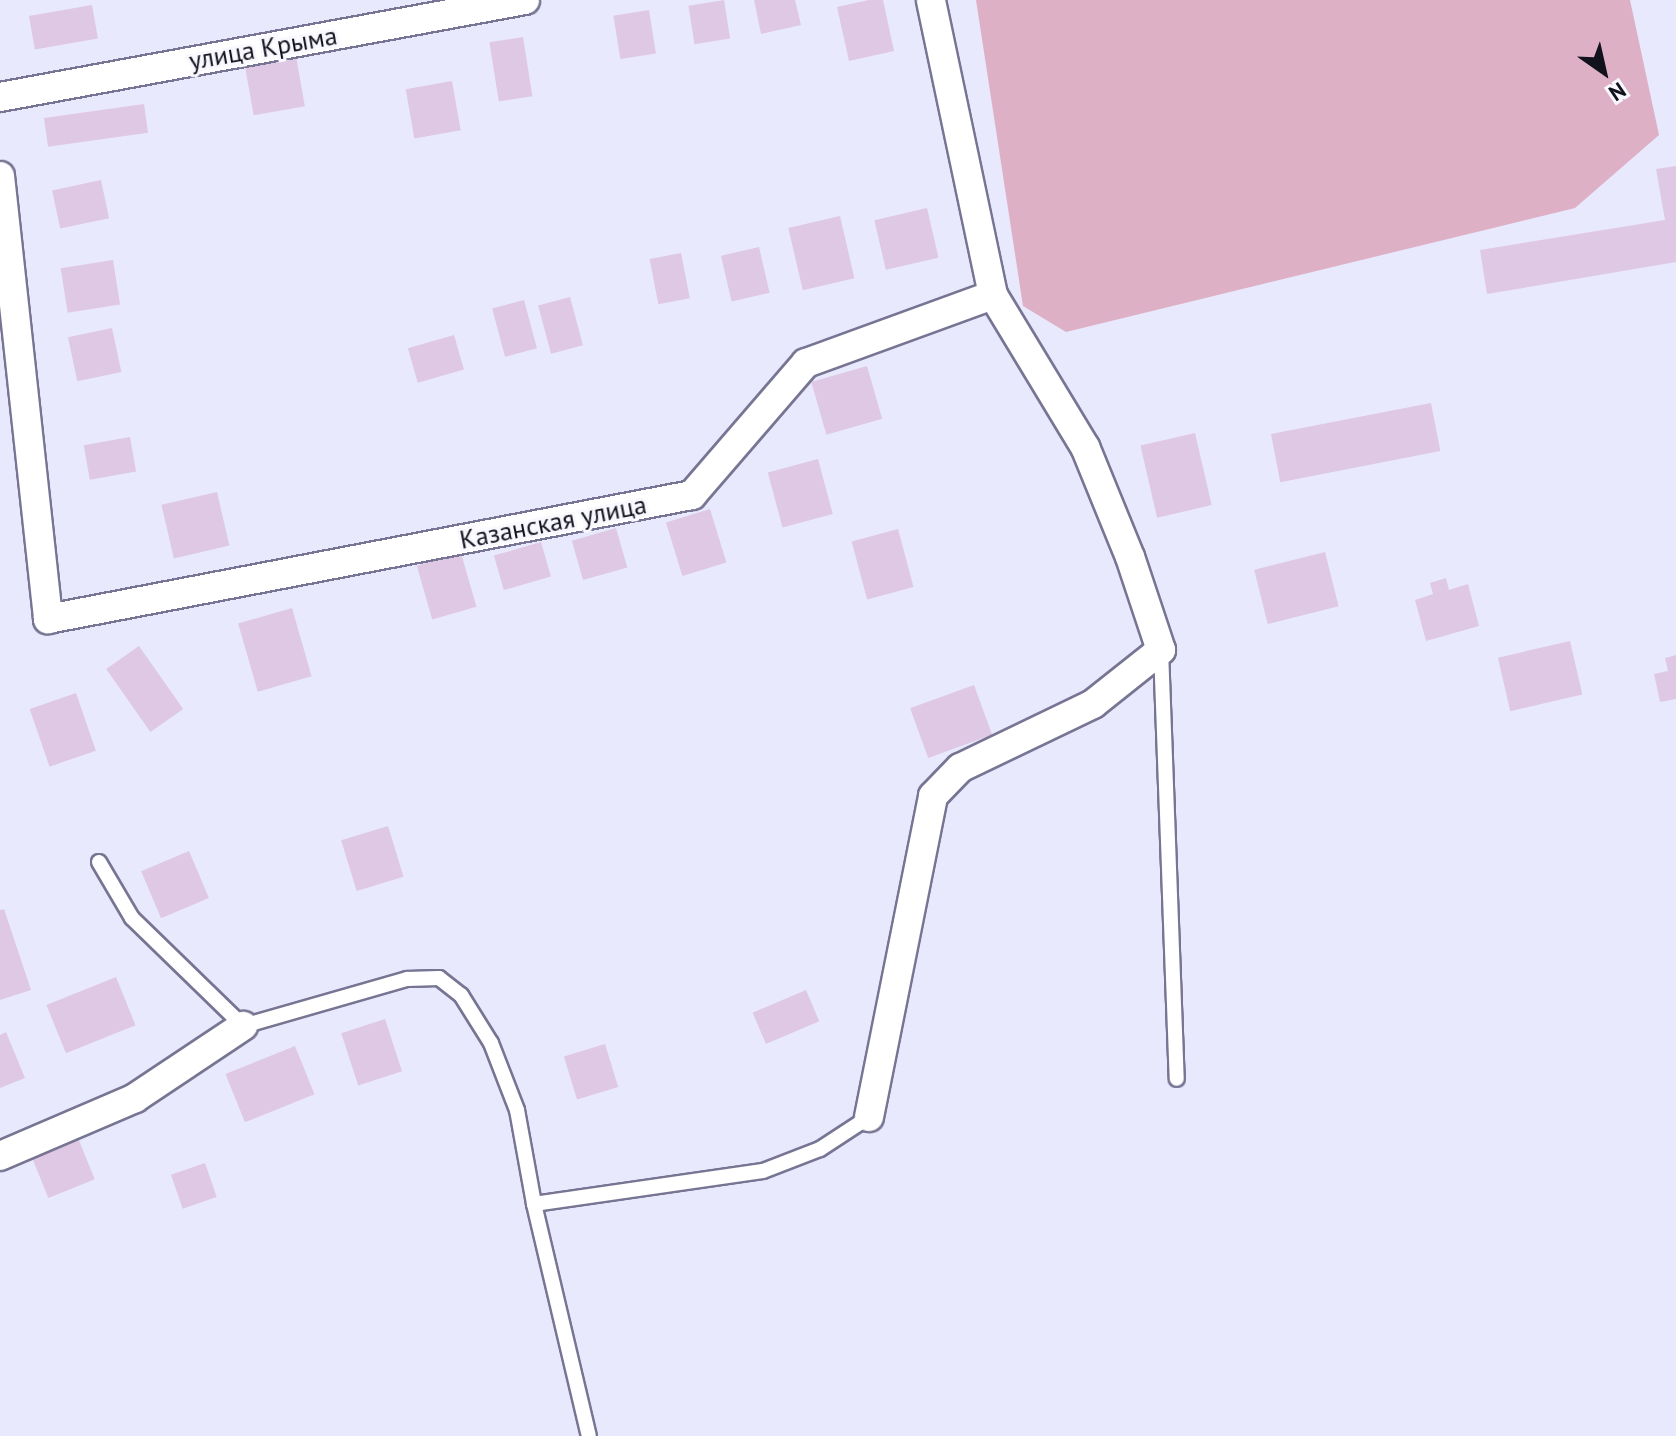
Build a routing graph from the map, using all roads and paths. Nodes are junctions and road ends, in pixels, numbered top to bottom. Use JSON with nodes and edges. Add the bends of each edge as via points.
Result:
{"nodes":[{"id":1,"x":525,"y":0,"type":"edge"},
{"id":2,"x":931,"y":0,"type":"edge"},
{"id":3,"x":0,"y":97,"type":"edge"},
{"id":4,"x":0,"y":176,"type":"edge"},
{"id":5,"x":2,"y":211,"type":"edge"},
{"id":6,"x":993,"y":295,"type":"junction"},
{"id":7,"x":1161,"y":650,"type":"junction"},
{"id":8,"x":99,"y":862,"type":"dead end"},
{"id":9,"x":243,"y":1026,"type":"junction"},
{"id":10,"x":1177,"y":1079,"type":"dead end"},
{"id":11,"x":869,"y":1117,"type":"joint"},
{"id":12,"x":0,"y":1156,"type":"edge"},
{"id":13,"x":534,"y":1204,"type":"junction"},
{"id":14,"x":589,"y":1436,"type":"edge"}],
"edges":[{"from":1,"to":3,"type":"street","name":"улица Крыма"},
{"from":2,"to":6,"type":"street"},
{"from":4,"to":5,"type":"street"},
{"from":5,"to":6,"type":"street","name":"Казанская улица","via":[[48,619],[692,495],[806,363]]},
{"from":6,"to":7,"type":"street","via":[[1085,447]]},
{"from":7,"to":10,"type":"lane"},
{"from":7,"to":11,"type":"street","via":[[1093,704],[960,768],[933,796]]},
{"from":8,"to":9,"type":"lane","via":[[132,918]]},
{"from":9,"to":12,"type":"street","via":[[135,1098]]},
{"from":9,"to":13,"type":"lane","via":[[407,979],[439,978],[461,995],[491,1043],[517,1110]]},
{"from":11,"to":13,"type":"lane","via":[[820,1149],[763,1171]]},
{"from":13,"to":14,"type":"lane"}]}
